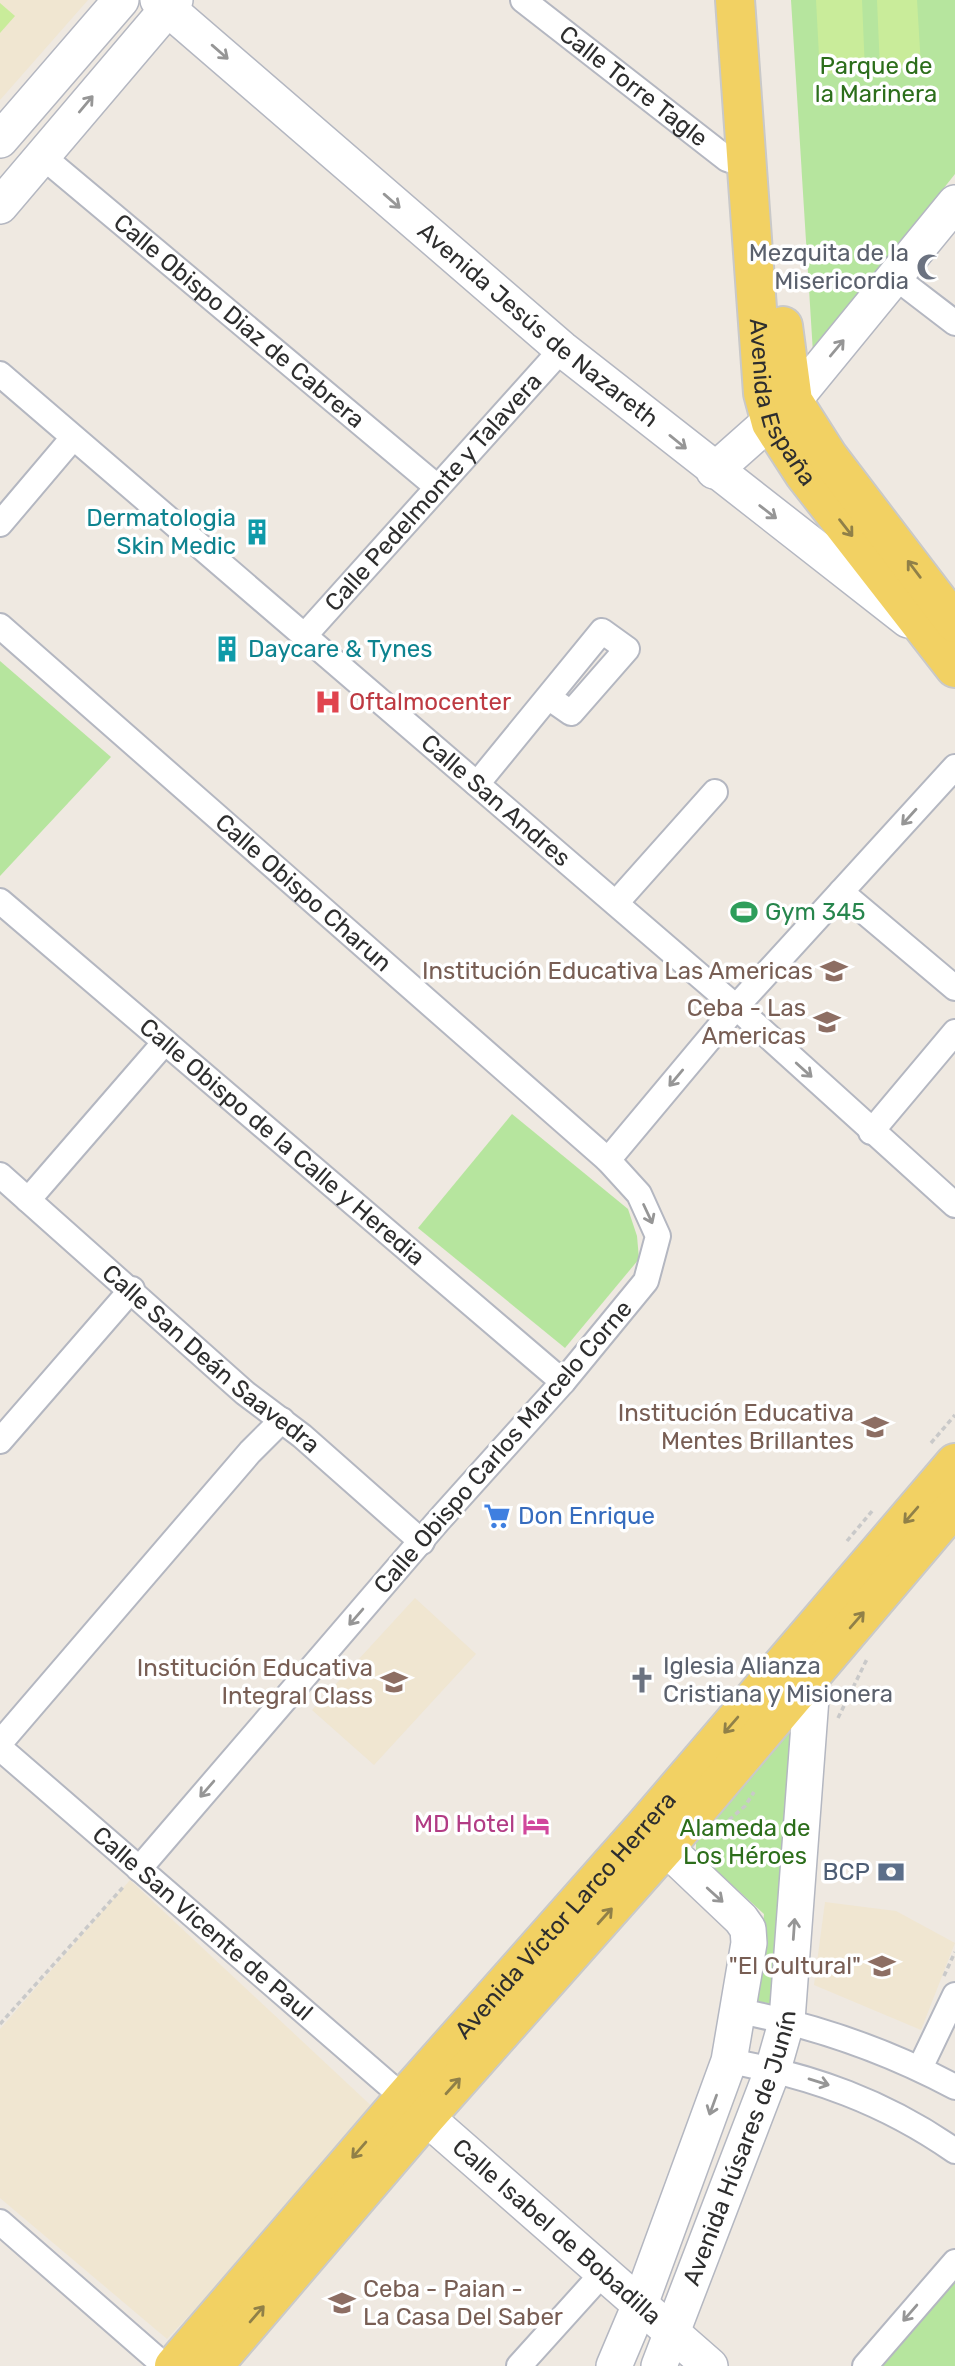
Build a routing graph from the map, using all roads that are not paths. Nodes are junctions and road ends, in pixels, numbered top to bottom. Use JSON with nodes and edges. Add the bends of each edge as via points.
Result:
{"nodes":[{"id":1,"x":121,"y":0,"type":"edge"},
{"id":2,"x":523,"y":0,"type":"edge"},
{"id":3,"x":735,"y":0,"type":"edge"},
{"id":4,"x":760,"y":0,"type":"edge"},
{"id":5,"x":167,"y":3,"type":"edge"},
{"id":6,"x":0,"y":141,"type":"edge"},
{"id":7,"x":42,"y":156,"type":"junction"},
{"id":8,"x":747,"y":166,"type":"junction"},
{"id":9,"x":955,"y":203,"type":"edge"},
{"id":10,"x":0,"y":206,"type":"edge"},
{"id":11,"x":895,"y":277,"type":"junction"},
{"id":12,"x":955,"y":323,"type":"edge"},
{"id":13,"x":562,"y":349,"type":"junction"},
{"id":14,"x":0,"y":374,"type":"edge"},
{"id":15,"x":782,"y":412,"type":"junction"},
{"id":16,"x":72,"y":439,"type":"junction"},
{"id":17,"x":714,"y":471,"type":"junction"},
{"id":18,"x":436,"y":486,"type":"junction"},
{"id":19,"x":0,"y":524,"type":"edge"},
{"id":20,"x":0,"y":626,"type":"edge"},
{"id":21,"x":943,"y":630,"type":"edge"},
{"id":22,"x":305,"y":635,"type":"junction"},
{"id":23,"x":955,"y":668,"type":"edge"},
{"id":24,"x":548,"y":697,"type":"dead end"},
{"id":25,"x":955,"y":767,"type":"edge"},
{"id":26,"x":477,"y":784,"type":"junction"},
{"id":27,"x":715,"y":792,"type":"dead end"},
{"id":28,"x":841,"y":892,"type":"junction"},
{"id":29,"x":0,"y":901,"type":"edge"},
{"id":30,"x":616,"y":903,"type":"junction"},
{"id":31,"x":955,"y":988,"type":"edge"},
{"id":32,"x":736,"y":1007,"type":"junction"},
{"id":33,"x":955,"y":1032,"type":"edge"},
{"id":34,"x":165,"y":1042,"type":"junction"},
{"id":35,"x":871,"y":1132,"type":"junction"},
{"id":36,"x":608,"y":1160,"type":"junction"},
{"id":37,"x":0,"y":1175,"type":"edge"},
{"id":38,"x":28,"y":1200,"type":"junction"},
{"id":39,"x":955,"y":1205,"type":"edge"},
{"id":40,"x":132,"y":1289,"type":"junction"},
{"id":41,"x":563,"y":1382,"type":"junction"},
{"id":42,"x":282,"y":1420,"type":"junction"},
{"id":43,"x":0,"y":1440,"type":"edge"},
{"id":44,"x":955,"y":1463,"type":"edge"},
{"id":45,"x":955,"y":1506,"type":"edge"},
{"id":46,"x":422,"y":1542,"type":"junction"},
{"id":47,"x":813,"y":1671,"type":"junction"},
{"id":48,"x":0,"y":1745,"type":"edge"},
{"id":49,"x":654,"y":1838,"type":"junction"},
{"id":50,"x":139,"y":1869,"type":"junction"},
{"id":51,"x":955,"y":1995,"type":"edge"},
{"id":52,"x":739,"y":2011,"type":"junction"},
{"id":53,"x":787,"y":2021,"type":"junction"},
{"id":54,"x":729,"y":2061,"type":"junction"},
{"id":55,"x":920,"y":2068,"type":"junction"},
{"id":56,"x":773,"y":2069,"type":"junction"},
{"id":57,"x":955,"y":2087,"type":"edge"},
{"id":58,"x":415,"y":2108,"type":"junction"},
{"id":59,"x":955,"y":2151,"type":"edge"},
{"id":60,"x":0,"y":2222,"type":"edge"},
{"id":61,"x":955,"y":2262,"type":"edge"},
{"id":62,"x":602,"y":2274,"type":"junction"},
{"id":63,"x":639,"y":2307,"type":"junction"},
{"id":64,"x":665,"y":2350,"type":"edge"},
{"id":65,"x":165,"y":2366,"type":"edge"},
{"id":66,"x":174,"y":2366,"type":"edge"},
{"id":67,"x":213,"y":2366,"type":"edge"},
{"id":68,"x":519,"y":2366,"type":"edge"},
{"id":69,"x":614,"y":2366,"type":"edge"},
{"id":70,"x":710,"y":2366,"type":"edge"},
{"id":71,"x":864,"y":2366,"type":"edge"}],
"edges":[{"from":1,"to":6,"type":"street"},
{"from":2,"to":8,"type":"street","name":"Calle Torre Tagle","via":[[727,159]]},
{"from":3,"to":8,"type":"main road","name":"Avenida España"},
{"from":4,"to":15,"type":"main road","name":"Avenida España","via":[[786,369]]},
{"from":7,"to":5,"type":"street","one_way":true},
{"from":5,"to":13,"type":"street","name":"Avenida Jesús de Nazareth","one_way":true},
{"from":7,"to":10,"type":"street"},
{"from":7,"to":18,"type":"street","name":"Calle Obispo Diaz de Cabrera"},
{"from":8,"to":15,"type":"main road","name":"Avenida España","via":[[762,393]]},
{"from":9,"to":11,"type":"street"},
{"from":11,"to":12,"type":"street"},
{"from":15,"to":11,"type":"street","one_way":true},
{"from":13,"to":17,"type":"street","name":"Avenida Jesús de Nazareth","one_way":true},
{"from":13,"to":18,"type":"street","name":"Calle Pedelmonte y Talavera"},
{"from":14,"to":16,"type":"street","name":"Calle San Andres"},
{"from":15,"to":17,"type":"street"},
{"from":15,"to":21,"type":"main road","name":"Avenida España","via":[[804,474]]},
{"from":16,"to":19,"type":"street"},
{"from":16,"to":22,"type":"street","name":"Calle San Andres"},
{"from":17,"to":21,"type":"street","name":"Avenida Jesús de Nazareth","one_way":true},
{"from":18,"to":22,"type":"street","name":"Calle Pedelmonte y Talavera"},
{"from":20,"to":36,"type":"street","name":"Calle Obispo Charun"},
{"from":21,"to":23,"type":"main road","name":"Avenida España"},
{"from":22,"to":26,"type":"street","name":"Calle San Andres"},
{"from":24,"to":26,"type":"street"},
{"from":25,"to":28,"type":"street","one_way":true},
{"from":26,"to":30,"type":"street","name":"Calle San Andres"},
{"from":27,"to":30,"type":"street"},
{"from":28,"to":31,"type":"street"},
{"from":28,"to":32,"type":"street"},
{"from":29,"to":34,"type":"street","name":"Calle Obispo de la Calle y Heredia"},
{"from":30,"to":32,"type":"street","name":"Calle San Andres"},
{"from":32,"to":35,"type":"street","name":"Calle San Andres","one_way":true},
{"from":32,"to":36,"type":"street","one_way":true},
{"from":33,"to":35,"type":"street"},
{"from":34,"to":38,"type":"street"},
{"from":34,"to":41,"type":"street","name":"Calle Obispo de la Calle y Heredia"},
{"from":35,"to":39,"type":"street","name":"Calle San Andres"},
{"from":36,"to":41,"type":"street","name":"Calle Obispo Carlos Marcelo Corne","one_way":true,"via":[[639,1194],[658,1236],[646,1281]]},
{"from":37,"to":38,"type":"street","name":"Calle San Deán Saavedra"},
{"from":38,"to":40,"type":"street","name":"Calle San Deán Saavedra"},
{"from":40,"to":42,"type":"street","name":"Calle San Deán Saavedra","via":[[245,1393]]},
{"from":40,"to":43,"type":"street"},
{"from":41,"to":46,"type":"street","name":"Calle Obispo Carlos Marcelo Corne"},
{"from":42,"to":46,"type":"street","name":"Calle San Deán Saavedra"},
{"from":42,"to":48,"type":"street"},
{"from":44,"to":49,"type":"main road","name":"Avenida Víctor Larco Herrera","one_way":true},
{"from":47,"to":45,"type":"main road","name":"Avenida Víctor Larco Herrera","one_way":true},
{"from":46,"to":50,"type":"street","name":"Calle Obispo Carlos Marcelo Corne","one_way":true},
{"from":47,"to":49,"type":"main road","name":"Avenida Víctor Larco Herrera"},
{"from":53,"to":47,"type":"street","name":"Avenida Húsares de Junín","one_way":true},
{"from":48,"to":50,"type":"street","name":"Calle San Vicente de Paul"},
{"from":49,"to":52,"type":"street","name":"Avenida Húsares de Junín","one_way":true,"via":[[748,1929]]},
{"from":49,"to":58,"type":"main road","name":"Avenida Víctor Larco Herrera"},
{"from":50,"to":58,"type":"street","name":"Calle San Vicente de Paul"},
{"from":51,"to":55,"type":"street"},
{"from":52,"to":53,"type":"street"},
{"from":52,"to":54,"type":"street","name":"Avenida Húsares de Junín"},
{"from":53,"to":55,"type":"street","via":[[855,2040]]},
{"from":53,"to":56,"type":"street","name":"Avenida Húsares de Junín"},
{"from":54,"to":56,"type":"street"},
{"from":54,"to":63,"type":"street","name":"Avenida Húsares de Junín","one_way":true},
{"from":55,"to":57,"type":"street"},
{"from":56,"to":59,"type":"street","one_way":true,"via":[[877,2104]]},
{"from":56,"to":64,"type":"street","name":"Avenida Húsares de Junín"},
{"from":58,"to":62,"type":"street","name":"Calle Isabel de Bobadilla"},
{"from":58,"to":66,"type":"main road","name":"Avenida Víctor Larco Herrera","one_way":true},
{"from":67,"to":58,"type":"main road","name":"Avenida Víctor Larco Herrera","one_way":true},
{"from":60,"to":65,"type":"street"},
{"from":61,"to":71,"type":"street","one_way":true},
{"from":62,"to":63,"type":"street","name":"Calle Isabel de Bobadilla"},
{"from":62,"to":68,"type":"street"},
{"from":63,"to":64,"type":"street","name":"Calle Isabel de Bobadilla"},
{"from":63,"to":69,"type":"street","name":"Avenida Húsares de Junín"},
{"from":64,"to":70,"type":"street","name":"Calle Isabel de Bobadilla"}]}
